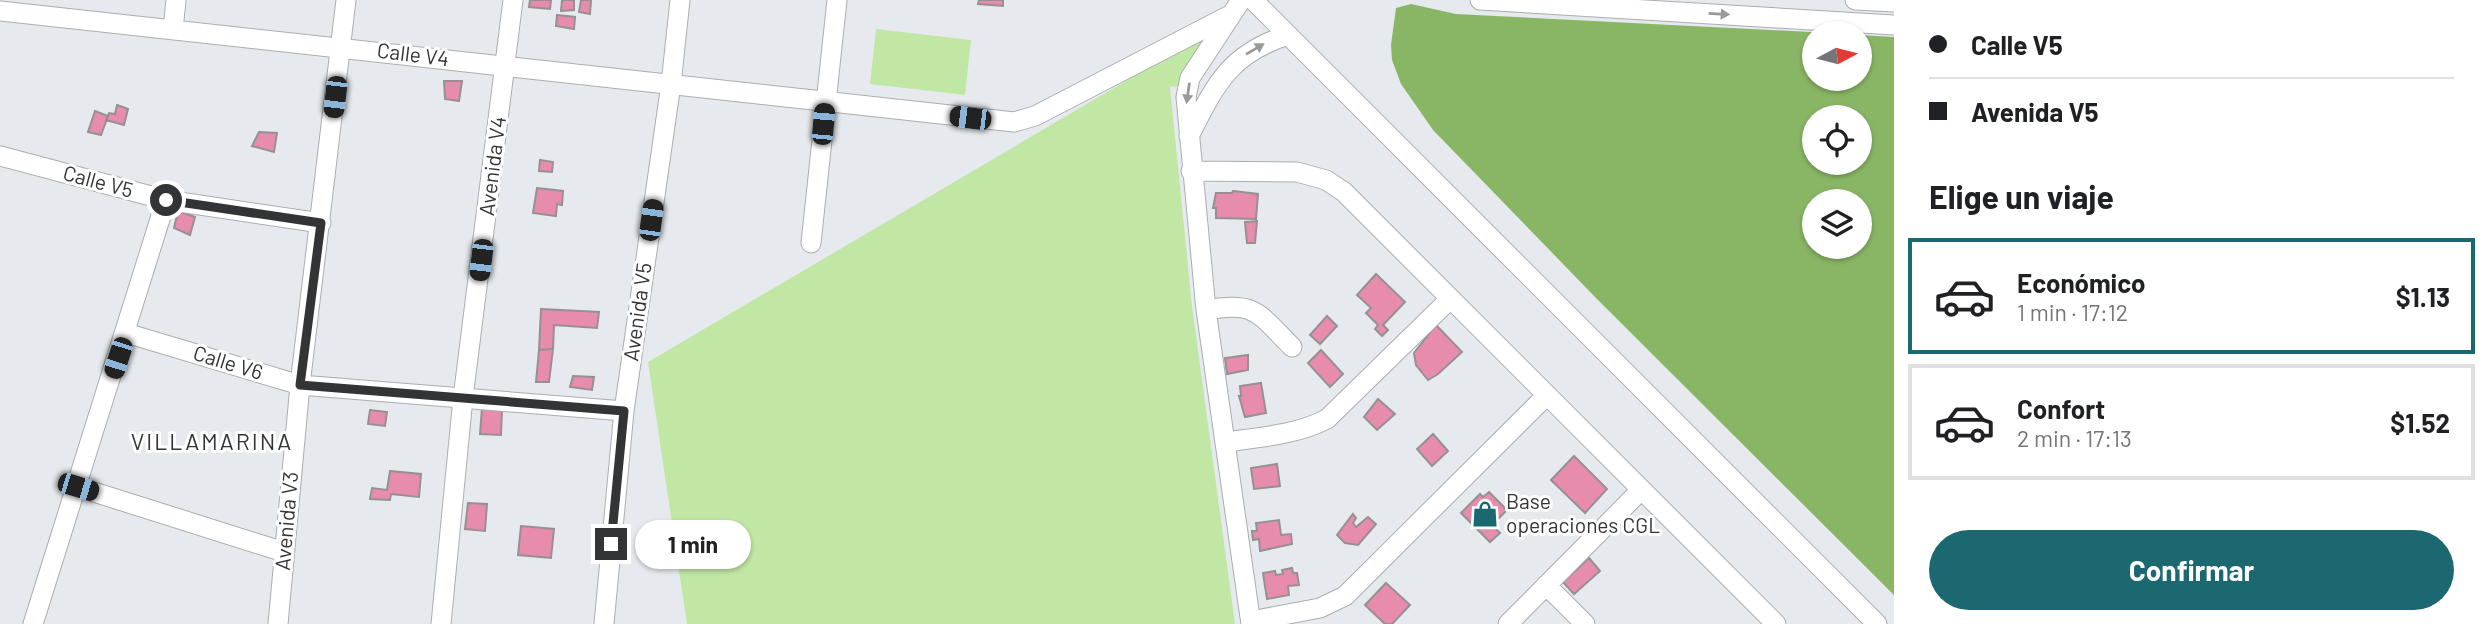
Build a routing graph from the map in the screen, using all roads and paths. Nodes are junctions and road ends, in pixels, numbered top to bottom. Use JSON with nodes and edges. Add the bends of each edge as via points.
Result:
{"nodes":[{"id":1,"x":2,"y":0,"type":"edge"},
{"id":2,"x":176,"y":0,"type":"edge"},
{"id":3,"x":346,"y":0,"type":"edge"},
{"id":4,"x":513,"y":0,"type":"edge"},
{"id":5,"x":680,"y":0,"type":"edge"},
{"id":6,"x":837,"y":0,"type":"edge"},
{"id":7,"x":1253,"y":0,"type":"edge"},
{"id":8,"x":1480,"y":0,"type":"edge"},
{"id":9,"x":1855,"y":0,"type":"edge"},
{"id":10,"x":1894,"y":2,"type":"edge"},
{"id":11,"x":1236,"y":7,"type":"edge"},
{"id":12,"x":0,"y":12,"type":"edge"},
{"id":13,"x":1894,"y":24,"type":"edge"},
{"id":14,"x":173,"y":30,"type":"junction"},
{"id":15,"x":1288,"y":35,"type":"junction"},
{"id":16,"x":341,"y":47,"type":"junction"},
{"id":17,"x":506,"y":66,"type":"junction"},
{"id":18,"x":671,"y":84,"type":"junction"},
{"id":19,"x":825,"y":100,"type":"junction"},
{"id":20,"x":1189,"y":137,"type":"junction"},
{"id":21,"x":0,"y":156,"type":"edge"},
{"id":22,"x":1191,"y":171,"type":"junction"},
{"id":23,"x":166,"y":200,"type":"junction"},
{"id":24,"x":321,"y":223,"type":"junction"},
{"id":25,"x":811,"y":243,"type":"dead end"},
{"id":26,"x":1450,"y":299,"type":"junction"},
{"id":27,"x":1206,"y":310,"type":"junction"},
{"id":28,"x":126,"y":332,"type":"junction"},
{"id":29,"x":1292,"y":347,"type":"dead end"},
{"id":30,"x":300,"y":385,"type":"junction"},
{"id":31,"x":1547,"y":395,"type":"junction"},
{"id":32,"x":463,"y":398,"type":"junction"},
{"id":33,"x":624,"y":411,"type":"junction"},
{"id":34,"x":1226,"y":442,"type":"junction"},
{"id":35,"x":78,"y":487,"type":"junction"},
{"id":36,"x":1641,"y":489,"type":"junction"},
{"id":37,"x":284,"y":552,"type":"junction"},
{"id":38,"x":1546,"y":585,"type":"junction"},
{"id":39,"x":1251,"y":623,"type":"edge"},
{"id":40,"x":33,"y":624,"type":"edge"},
{"id":41,"x":278,"y":624,"type":"edge"},
{"id":42,"x":441,"y":624,"type":"edge"},
{"id":43,"x":604,"y":624,"type":"edge"},
{"id":44,"x":1508,"y":624,"type":"edge"},
{"id":45,"x":1585,"y":624,"type":"edge"},
{"id":46,"x":1776,"y":624,"type":"edge"},
{"id":47,"x":1877,"y":624,"type":"edge"}],
"edges":[{"from":1,"to":12,"type":"street"},
{"from":2,"to":14,"type":"street"},
{"from":3,"to":16,"type":"street","name":"Avenida V3"},
{"from":4,"to":17,"type":"street","name":"Avenida V4"},
{"from":5,"to":18,"type":"street","name":"Avenida V5"},
{"from":6,"to":19,"type":"street"},
{"from":7,"to":15,"type":"street"},
{"from":8,"to":13,"type":"street","one_way":true},
{"from":9,"to":10,"type":"street"},
{"from":11,"to":19,"type":"street","name":"Calle V4","via":[[1035,116],[1014,122]]},
{"from":11,"to":20,"type":"street","one_way":true,"via":[[1190,78],[1186,97]]},
{"from":12,"to":14,"type":"street","name":"Calle V4"},
{"from":14,"to":16,"type":"street","name":"Calle V4"},
{"from":20,"to":15,"type":"street","one_way":true,"via":[[1219,83],[1241,57]]},
{"from":15,"to":47,"type":"street"},
{"from":16,"to":17,"type":"street","name":"Calle V4"},
{"from":16,"to":24,"type":"street","name":"Avenida V3"},
{"from":17,"to":18,"type":"street","name":"Calle V4"},
{"from":17,"to":32,"type":"street","name":"Avenida V4"},
{"from":18,"to":19,"type":"street","name":"Calle V4"},
{"from":18,"to":33,"type":"street","name":"Avenida V5"},
{"from":19,"to":25,"type":"street"},
{"from":20,"to":22,"type":"street"},
{"from":21,"to":23,"type":"street","name":"Calle V5"},
{"from":22,"to":26,"type":"street","via":[[1297,172],[1326,180],[1344,192]]},
{"from":22,"to":27,"type":"street"},
{"from":23,"to":24,"type":"street","name":"Calle V5"},
{"from":23,"to":28,"type":"street"},
{"from":24,"to":30,"type":"street","name":"Avenida V3"},
{"from":26,"to":31,"type":"street"},
{"from":26,"to":34,"type":"street","via":[[1327,419],[1295,431]]},
{"from":27,"to":29,"type":"street","via":[[1231,305],[1255,311]]},
{"from":27,"to":34,"type":"street"},
{"from":28,"to":30,"type":"street","name":"Calle V6"},
{"from":28,"to":35,"type":"street"},
{"from":30,"to":32,"type":"street","name":"Calle V6"},
{"from":30,"to":37,"type":"street","name":"Avenida V3"},
{"from":31,"to":36,"type":"street"},
{"from":31,"to":39,"type":"street","via":[[1345,596],[1320,608]]},
{"from":32,"to":33,"type":"street","name":"Calle V6"},
{"from":32,"to":42,"type":"street","name":"Avenida V4"},
{"from":33,"to":43,"type":"street","name":"Avenida V5"},
{"from":34,"to":39,"type":"street"},
{"from":35,"to":37,"type":"street"},
{"from":35,"to":40,"type":"street"},
{"from":36,"to":38,"type":"street"},
{"from":36,"to":46,"type":"street"},
{"from":37,"to":41,"type":"street","name":"Avenida V3"},
{"from":38,"to":44,"type":"street"},
{"from":38,"to":45,"type":"street"}]}
